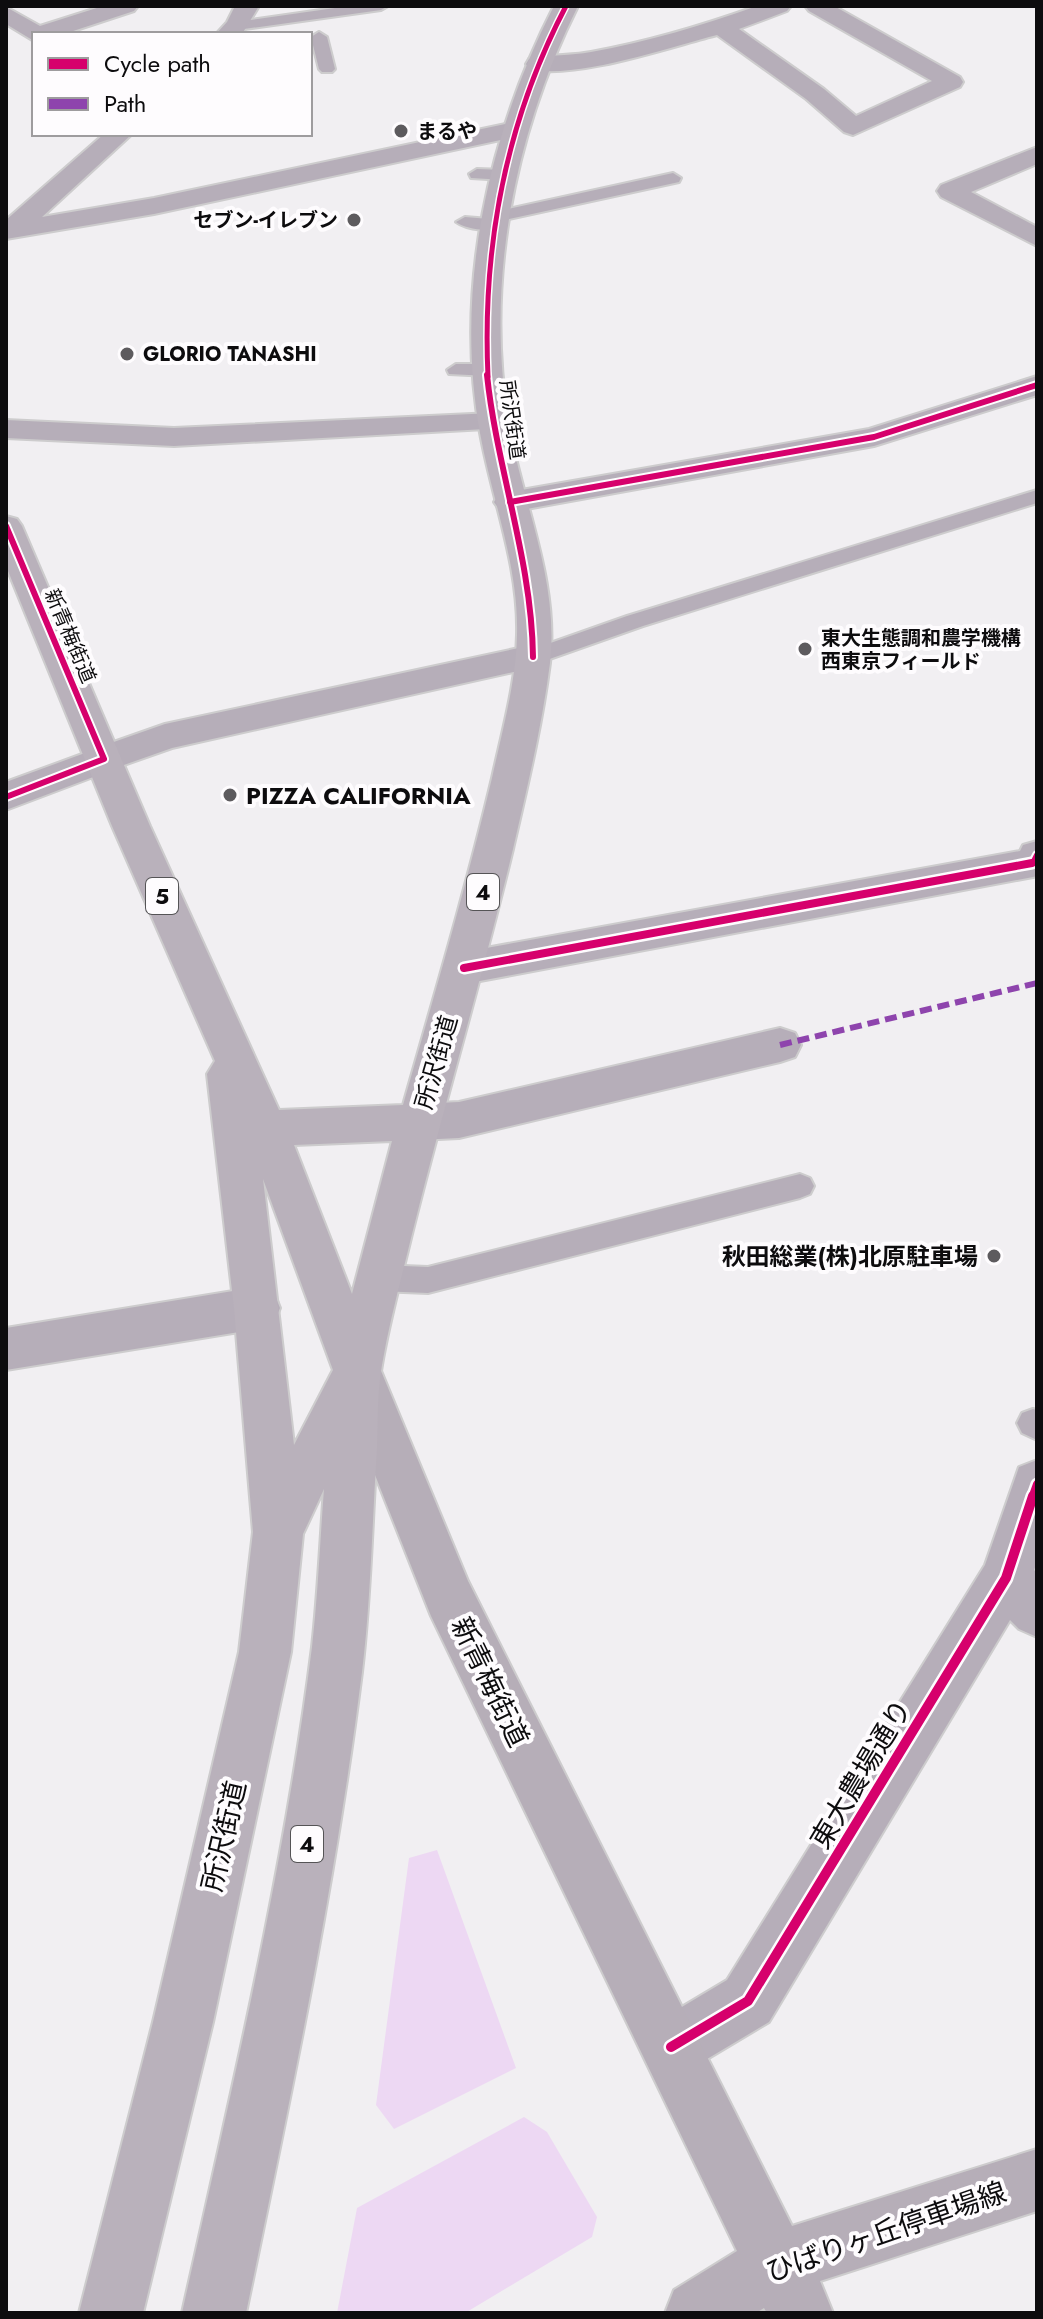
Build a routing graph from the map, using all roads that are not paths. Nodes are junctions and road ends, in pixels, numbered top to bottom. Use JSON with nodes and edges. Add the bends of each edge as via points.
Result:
{"nodes":[{"id":1,"x":126,"y":6,"type":"edge"},
{"id":2,"x":381,"y":6,"type":"edge"},
{"id":3,"x":566,"y":6,"type":"edge"},
{"id":4,"x":817,"y":6,"type":"edge"},
{"id":5,"x":771,"y":7,"type":"edge"},
{"id":6,"x":237,"y":22,"type":"edge"},
{"id":7,"x":25,"y":23,"type":"edge"},
{"id":8,"x":721,"y":27,"type":"junction"},
{"id":9,"x":319,"y":37,"type":"dead end"},
{"id":10,"x":538,"y":64,"type":"junction"},
{"id":11,"x":327,"y":69,"type":"dead end"},
{"id":12,"x":515,"y":130,"type":"junction"},
{"id":13,"x":117,"y":136,"type":"edge"},
{"id":14,"x":1037,"y":155,"type":"edge"},
{"id":15,"x":673,"y":178,"type":"dead end"},
{"id":16,"x":496,"y":221,"type":"junction"},
{"id":17,"x":465,"y":222,"type":"dead end"},
{"id":18,"x":8,"y":231,"type":"edge"},
{"id":19,"x":1037,"y":238,"type":"edge"},
{"id":20,"x":456,"y":370,"type":"dead end"},
{"id":21,"x":489,"y":370,"type":"junction"},
{"id":22,"x":1037,"y":385,"type":"edge"},
{"id":23,"x":493,"y":422,"type":"junction"},
{"id":24,"x":6,"y":429,"type":"edge"},
{"id":25,"x":1037,"y":496,"type":"edge"},
{"id":26,"x":510,"y":502,"type":"junction"},
{"id":27,"x":6,"y":526,"type":"edge"},
{"id":28,"x":13,"y":558,"type":"edge"},
{"id":29,"x":533,"y":657,"type":"junction"},
{"id":30,"x":104,"y":759,"type":"junction"},
{"id":31,"x":6,"y":797,"type":"edge"},
{"id":32,"x":1036,"y":863,"type":"edge"},
{"id":33,"x":464,"y":968,"type":"junction"},
{"id":34,"x":222,"y":1032,"type":"junction"},
{"id":35,"x":780,"y":1045,"type":"dead end"},
{"id":36,"x":418,"y":1122,"type":"junction"},
{"id":37,"x":266,"y":1128,"type":"junction"},
{"id":38,"x":800,"y":1186,"type":"dead end"},
{"id":39,"x":379,"y":1278,"type":"junction"},
{"id":40,"x":257,"y":1308,"type":"junction"},
{"id":41,"x":6,"y":1349,"type":"edge"},
{"id":42,"x":357,"y":1369,"type":"junction"},
{"id":43,"x":1037,"y":1484,"type":"edge"},
{"id":44,"x":278,"y":1532,"type":"junction"},
{"id":45,"x":1021,"y":1595,"type":"edge"},
{"id":46,"x":671,"y":2047,"type":"junction"},
{"id":47,"x":1037,"y":2180,"type":"edge"},
{"id":48,"x":789,"y":2288,"type":"edge"},
{"id":49,"x":111,"y":2313,"type":"edge"},
{"id":50,"x":214,"y":2313,"type":"edge"},
{"id":51,"x":697,"y":2313,"type":"edge"}],
"edges":[{"from":1,"to":7,"type":"street"},
{"from":2,"to":6,"type":"lane"},
{"from":3,"to":10,"type":"main road","name":"所沢街道","number":"4"},
{"from":4,"to":8,"type":"street","via":[[951,82],[853,127]]},
{"from":5,"to":8,"type":"street"},
{"from":8,"to":10,"type":"street","via":[[589,60]]},
{"from":9,"to":11,"type":"lane"},
{"from":10,"to":12,"type":"main road","name":"所沢街道","number":"4"},
{"from":12,"to":16,"type":"main road","name":"所沢街道","number":"4","via":[[491,174]]},
{"from":12,"to":18,"type":"street","via":[[428,152]]},
{"from":13,"to":18,"type":"street"},
{"from":14,"to":19,"type":"street","via":[[950,191]]},
{"from":15,"to":16,"type":"lane"},
{"from":16,"to":17,"type":"lane"},
{"from":16,"to":21,"type":"main road","name":"所沢街道","number":"4","via":[[486,319]]},
{"from":20,"to":21,"type":"lane"},
{"from":21,"to":23,"type":"main road","name":"所沢街道","number":"4"},
{"from":22,"to":26,"type":"street","via":[[874,437]]},
{"from":23,"to":24,"type":"street","via":[[312,438],[272,427],[222,441]]},
{"from":23,"to":26,"type":"main road","name":"所沢街道","number":"4"},
{"from":25,"to":29,"type":"lane"},
{"from":26,"to":29,"type":"main road","name":"所沢街道","number":"4","via":[[535,619]]},
{"from":27,"to":28,"type":"main road","name":"新青梅街道","number":"5"},
{"from":28,"to":30,"type":"main road","name":"新青梅街道","number":"5"},
{"from":29,"to":30,"type":"street","via":[[165,737]]},
{"from":29,"to":33,"type":"main road","name":"所沢街道","number":"4","via":[[506,802]]},
{"from":30,"to":31,"type":"street"},
{"from":30,"to":34,"type":"main road","name":"新青梅街道","number":"5"},
{"from":32,"to":33,"type":"street"},
{"from":33,"to":36,"type":"main road","name":"所沢街道","number":"4"},
{"from":34,"to":37,"type":"main road","name":"新青梅街道","number":"5"},
{"from":34,"to":40,"type":"main road","name":"新青梅街道","number":"5"},
{"from":35,"to":36,"type":"street","via":[[459,1120]]},
{"from":36,"to":37,"type":"main road"},
{"from":36,"to":39,"type":"main road","name":"所沢街道","number":"4"},
{"from":37,"to":42,"type":"main road","name":"新青梅街道","number":"5"},
{"from":38,"to":39,"type":"lane","via":[[428,1280]]},
{"from":39,"to":42,"type":"main road","name":"所沢街道","number":"4"},
{"from":40,"to":41,"type":"street"},
{"from":40,"to":44,"type":"main road","name":"新青梅街道","number":"5"},
{"from":42,"to":44,"type":"main road","name":"所沢街道","number":"4"},
{"from":42,"to":46,"type":"main road","name":"新青梅街道","via":[[449,1598]]},
{"from":42,"to":50,"type":"main road","name":"所沢街道","number":"4","via":[[336,1669],[257,2111]]},
{"from":43,"to":45,"type":"street","name":"東大農場通り"},
{"from":44,"to":49,"type":"main road","name":"所沢街道","number":"4","via":[[265,1652],[183,2022]]},
{"from":45,"to":46,"type":"street","name":"東大農場通り","via":[[748,2001]]},
{"from":46,"to":48,"type":"main road","name":"新青梅街道"},
{"from":47,"to":48,"type":"main road","name":"ひばりヶ丘停車場線"},
{"from":48,"to":51,"type":"main road","name":"ひばりヶ丘停車場線"}]}
